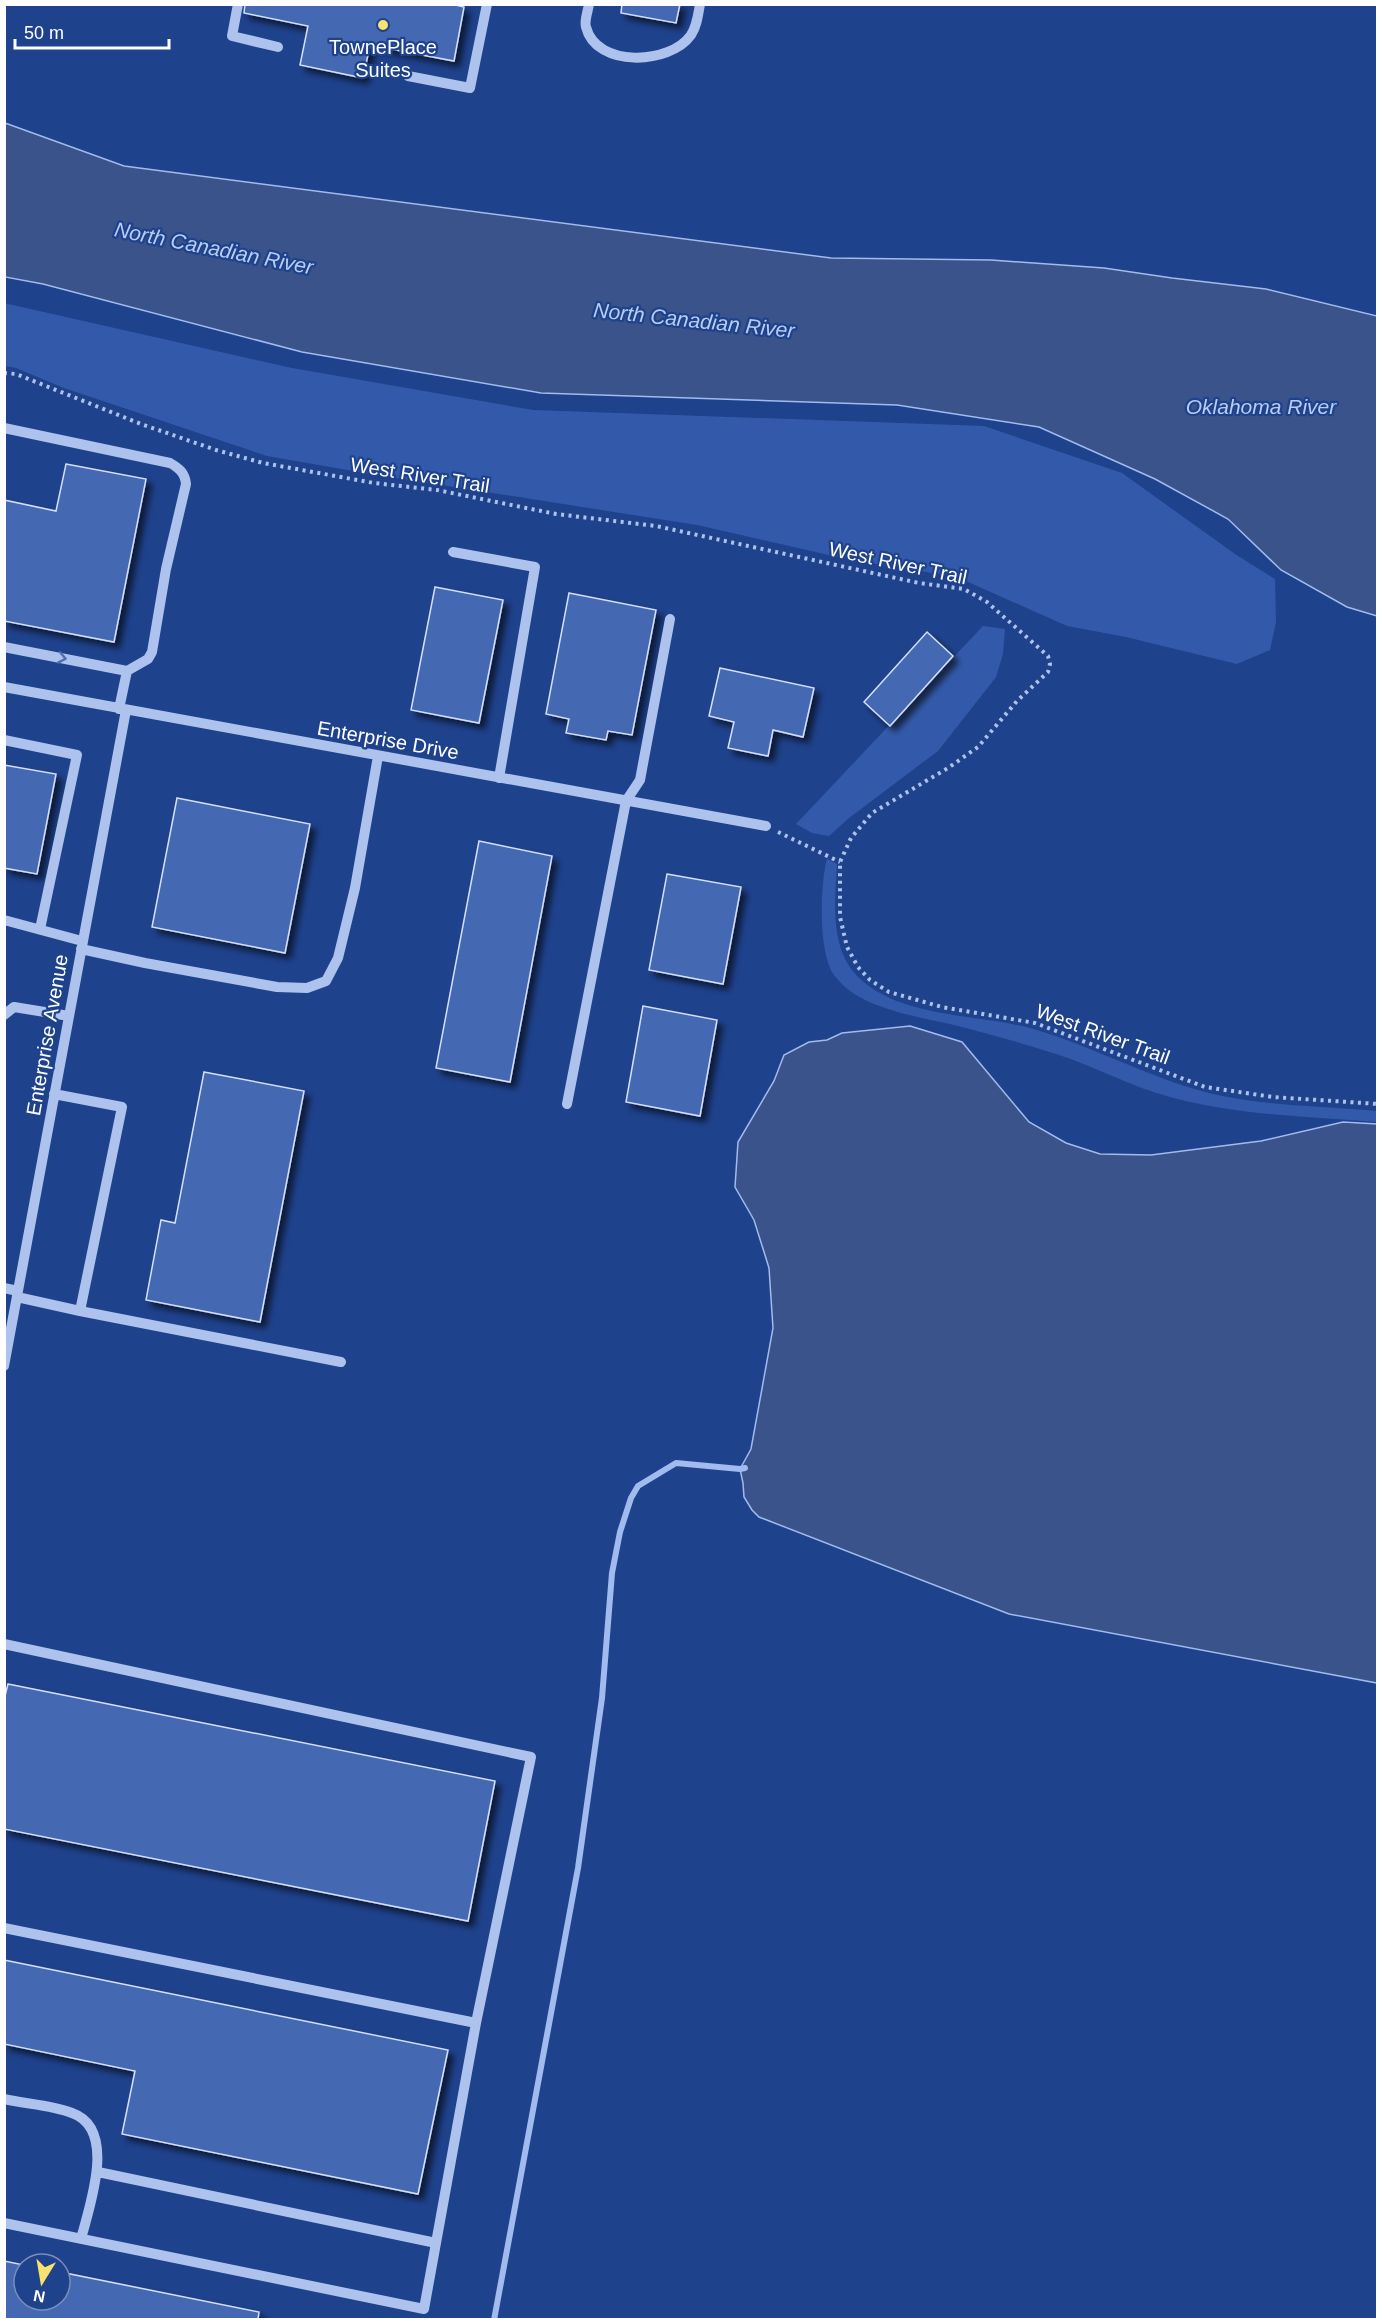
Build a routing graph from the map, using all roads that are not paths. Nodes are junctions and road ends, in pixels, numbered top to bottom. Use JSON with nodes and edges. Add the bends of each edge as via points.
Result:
{"nodes":[{"id":1,"x":238,"y":4,"type":"edge"},
{"id":2,"x":487,"y":4,"type":"edge"},
{"id":3,"x":589,"y":4,"type":"edge"},
{"id":4,"x":700,"y":4,"type":"edge"},
{"id":5,"x":278,"y":48,"type":"dead end"},
{"id":6,"x":408,"y":76,"type":"dead end"},
{"id":7,"x":4,"y":428,"type":"edge"},
{"id":8,"x":453,"y":552,"type":"dead end"},
{"id":9,"x":670,"y":619,"type":"dead end"},
{"id":10,"x":4,"y":646,"type":"edge"},
{"id":11,"x":127,"y":671,"type":"junction"},
{"id":12,"x":4,"y":687,"type":"edge"},
{"id":13,"x":123,"y":710,"type":"junction"},
{"id":14,"x":4,"y":740,"type":"edge"},
{"id":15,"x":378,"y":756,"type":"junction"},
{"id":16,"x":499,"y":778,"type":"junction"},
{"id":17,"x":626,"y":801,"type":"junction"},
{"id":18,"x":766,"y":826,"type":"road end"},
{"id":19,"x":4,"y":920,"type":"edge"},
{"id":20,"x":40,"y":929,"type":"junction"},
{"id":21,"x":81,"y":945,"type":"junction"},
{"id":22,"x":4,"y":1015,"type":"edge"},
{"id":23,"x":69,"y":1016,"type":"junction"},
{"id":24,"x":54,"y":1094,"type":"junction"},
{"id":25,"x":567,"y":1104,"type":"dead end"},
{"id":26,"x":4,"y":1288,"type":"edge"},
{"id":27,"x":18,"y":1294,"type":"junction"},
{"id":28,"x":80,"y":1311,"type":"junction"},
{"id":29,"x":340,"y":1362,"type":"dead end"},
{"id":30,"x":4,"y":1365,"type":"edge"},
{"id":31,"x":4,"y":1644,"type":"edge"},
{"id":32,"x":4,"y":1928,"type":"edge"},
{"id":33,"x":476,"y":2024,"type":"junction"},
{"id":34,"x":4,"y":2099,"type":"edge"},
{"id":35,"x":98,"y":2172,"type":"junction"},
{"id":36,"x":4,"y":2223,"type":"edge"},
{"id":37,"x":81,"y":2239,"type":"junction"},
{"id":38,"x":436,"y":2243,"type":"junction"},
{"id":39,"x":423,"y":2314,"type":"edge"}],
"edges":[{"from":1,"to":5,"type":"street","via":[[232,36]]},
{"from":2,"to":6,"type":"street","via":[[470,88]]},
{"from":3,"to":4,"type":"street","via":[[585,25],[593,42],[604,51],[633,58],[679,46],[690,36]]},
{"from":7,"to":11,"type":"street","via":[[170,463],[185,477],[152,652],[148,659]]},
{"from":8,"to":16,"type":"street","via":[[535,567]]},
{"from":9,"to":17,"type":"street","via":[[640,780]]},
{"from":10,"to":11,"type":"street","one_way":true},
{"from":11,"to":13,"type":"street","name":"Enterprise Avenue"},
{"from":12,"to":13,"type":"street","name":"Enterprise Drive"},
{"from":13,"to":15,"type":"street","name":"Enterprise Drive"},
{"from":13,"to":21,"type":"street","name":"Enterprise Avenue"},
{"from":14,"to":20,"type":"street","via":[[77,755]]},
{"from":15,"to":16,"type":"street","name":"Enterprise Drive"},
{"from":15,"to":21,"type":"street","via":[[355,888],[338,958],[326,981],[307,988],[277,987],[145,963]]},
{"from":16,"to":17,"type":"street","name":"Enterprise Drive"},
{"from":17,"to":18,"type":"street","name":"Enterprise Drive"},
{"from":17,"to":25,"type":"street"},
{"from":19,"to":20,"type":"street"},
{"from":20,"to":21,"type":"street"},
{"from":21,"to":23,"type":"street","name":"Enterprise Avenue"},
{"from":22,"to":23,"type":"street","via":[[14,1007]]},
{"from":23,"to":24,"type":"street","name":"Enterprise Avenue"},
{"from":24,"to":27,"type":"street","name":"Enterprise Avenue"},
{"from":24,"to":28,"type":"street","via":[[122,1107]]},
{"from":26,"to":27,"type":"street"},
{"from":27,"to":28,"type":"street"},
{"from":27,"to":30,"type":"street","name":"Enterprise Avenue"},
{"from":28,"to":29,"type":"street"},
{"from":31,"to":33,"type":"street","via":[[531,1757]]},
{"from":32,"to":33,"type":"street"},
{"from":33,"to":38,"type":"street"},
{"from":34,"to":35,"type":"street","via":[[73,2113],[84,2120],[92,2129],[98,2151]]},
{"from":35,"to":37,"type":"street"},
{"from":35,"to":38,"type":"street"},
{"from":36,"to":37,"type":"street"},
{"from":37,"to":39,"type":"street"},
{"from":38,"to":39,"type":"street"}]}
